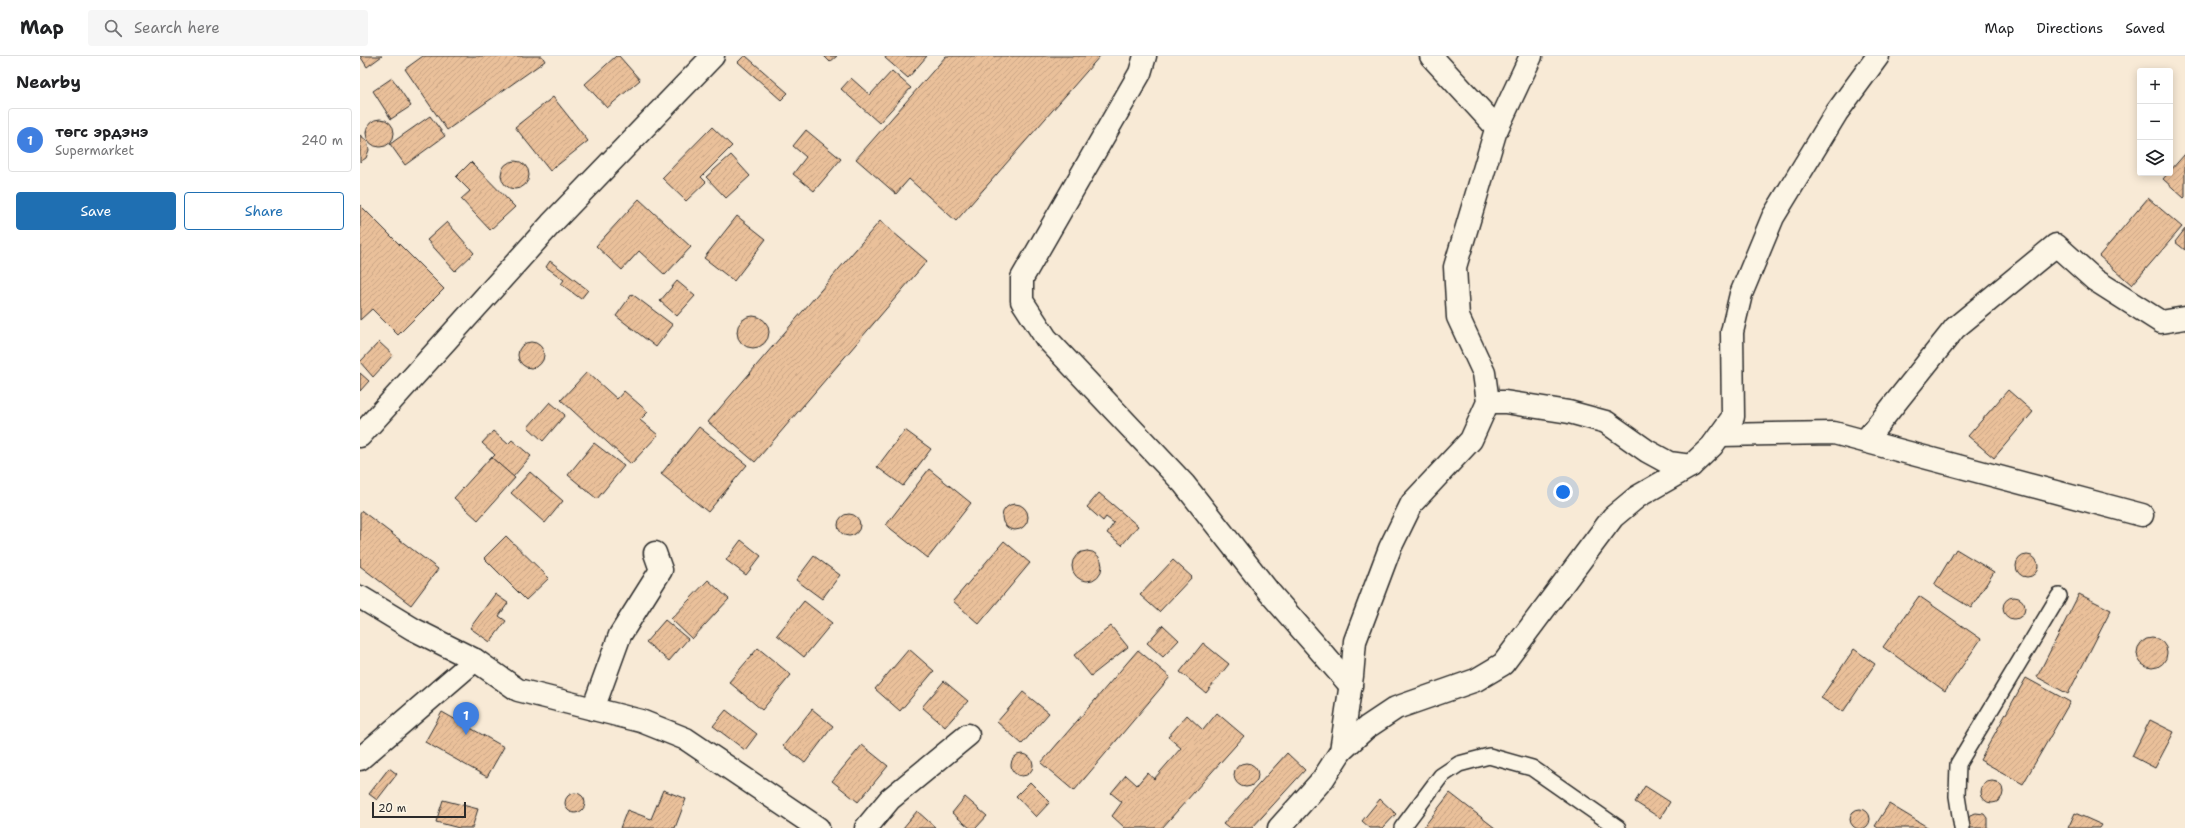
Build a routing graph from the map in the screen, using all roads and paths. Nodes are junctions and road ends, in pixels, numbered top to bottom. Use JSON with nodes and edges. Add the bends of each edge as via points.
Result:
{"nodes":[{"id":1,"x":713,"y":56,"type":"edge"},
{"id":2,"x":1145,"y":56,"type":"edge"},
{"id":3,"x":1431,"y":56,"type":"edge"},
{"id":4,"x":1531,"y":56,"type":"edge"},
{"id":5,"x":1878,"y":56,"type":"edge"},
{"id":6,"x":1497,"y":128,"type":"junction"},
{"id":7,"x":2185,"y":318,"type":"edge"},
{"id":8,"x":1488,"y":402,"type":"junction"},
{"id":9,"x":1720,"y":435,"type":"junction"},
{"id":10,"x":360,"y":436,"type":"edge"},
{"id":11,"x":1865,"y":441,"type":"junction"},
{"id":12,"x":1691,"y":466,"type":"junction"},
{"id":13,"x":2142,"y":515,"type":"dead end"},
{"id":14,"x":655,"y":553,"type":"dead end"},
{"id":15,"x":2059,"y":596,"type":"dead end"},
{"id":16,"x":360,"y":597,"type":"edge"},
{"id":17,"x":475,"y":660,"type":"junction"},
{"id":18,"x":1351,"y":686,"type":"junction"},
{"id":19,"x":593,"y":709,"type":"junction"},
{"id":20,"x":968,"y":736,"type":"dead end"},
{"id":21,"x":1341,"y":752,"type":"junction"},
{"id":22,"x":360,"y":759,"type":"edge"},
{"id":23,"x":818,"y":828,"type":"edge"},
{"id":24,"x":866,"y":828,"type":"edge"},
{"id":25,"x":1279,"y":828,"type":"edge"},
{"id":26,"x":1402,"y":828,"type":"edge"},
{"id":27,"x":1618,"y":828,"type":"edge"},
{"id":28,"x":1962,"y":828,"type":"edge"}],
"edges":[{"from":1,"to":10,"type":"street","via":[[551,224]]},
{"from":2,"to":18,"type":"street","via":[[1140,73],[1022,278],[1022,301],[1046,338],[1184,484],[1269,592]]},
{"from":3,"to":6,"type":"street"},
{"from":4,"to":6,"type":"street"},
{"from":5,"to":9,"type":"street","via":[[1837,112],[1773,217],[1741,294],[1732,332],[1733,417]]},
{"from":6,"to":8,"type":"street","via":[[1455,267],[1458,317],[1484,373]]},
{"from":7,"to":11,"type":"street","via":[[2161,322],[2095,280],[2056,245],[1955,328]]},
{"from":8,"to":12,"type":"street","via":[[1505,402],[1569,412],[1606,422],[1669,463]]},
{"from":8,"to":18,"type":"street","via":[[1471,440],[1412,503],[1396,535],[1355,641]]},
{"from":9,"to":11,"type":"street","via":[[1834,433]]},
{"from":9,"to":12,"type":"street"},
{"from":11,"to":13,"type":"street"},
{"from":12,"to":21,"type":"street","via":[[1637,497],[1612,517],[1503,664],[1476,680],[1396,708],[1366,728]]},
{"from":14,"to":19,"type":"street","via":[[661,570],[620,635]]},
{"from":15,"to":28,"type":"lane","via":[[1958,764],[1957,796]]},
{"from":16,"to":17,"type":"street","via":[[412,629]]},
{"from":17,"to":19,"type":"street","via":[[518,690]]},
{"from":17,"to":22,"type":"street"},
{"from":18,"to":21,"type":"street"},
{"from":19,"to":23,"type":"street","via":[[641,721],[686,739]]},
{"from":20,"to":24,"type":"street","via":[[890,799]]},
{"from":21,"to":25,"type":"street","via":[[1323,779]]},
{"from":26,"to":27,"type":"lane","via":[[1441,776],[1459,764],[1489,756],[1532,768]]}]}
